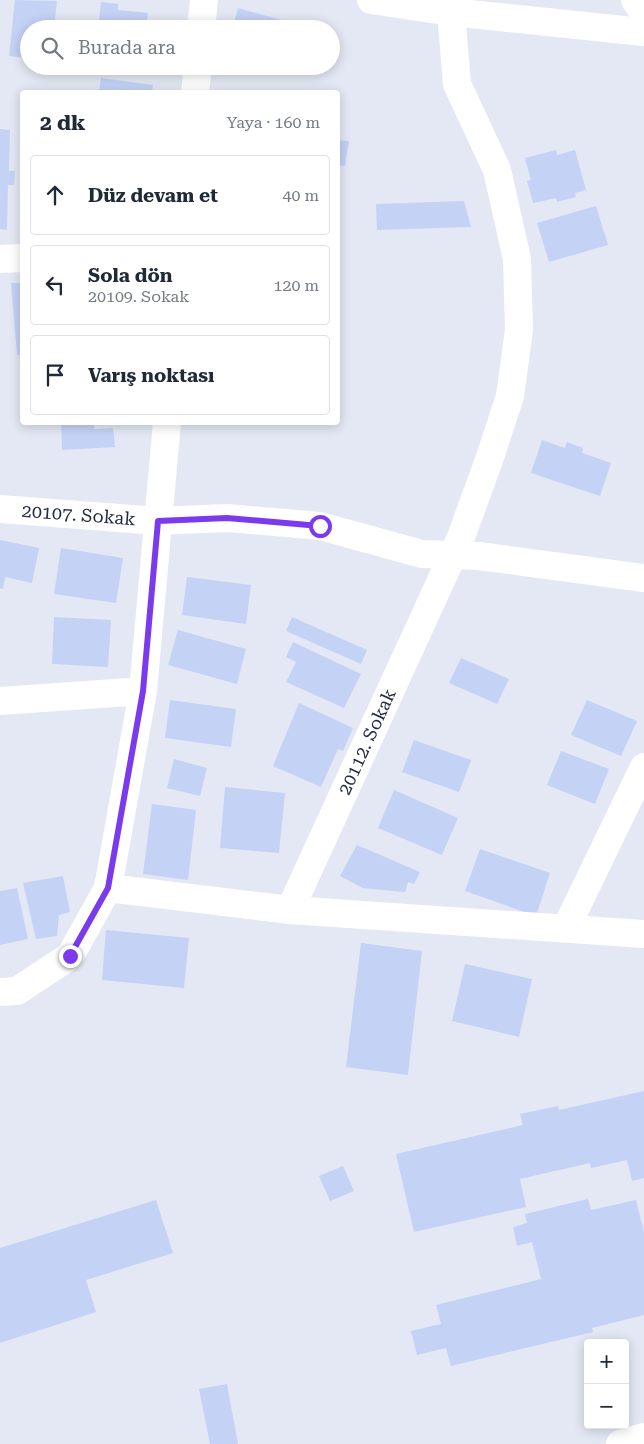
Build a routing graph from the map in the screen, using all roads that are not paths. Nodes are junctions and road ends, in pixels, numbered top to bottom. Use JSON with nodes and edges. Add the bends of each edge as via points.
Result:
{"nodes":[{"id":1,"x":204,"y":0,"type":"edge"},
{"id":2,"x":371,"y":0,"type":"edge"},
{"id":3,"x":635,"y":0,"type":"edge"},
{"id":4,"x":451,"y":12,"type":"junction"},
{"id":5,"x":644,"y":12,"type":"edge"},
{"id":6,"x":202,"y":20,"type":"edge"},
{"id":7,"x":644,"y":32,"type":"edge"},
{"id":8,"x":197,"y":75,"type":"edge"},
{"id":9,"x":195,"y":90,"type":"edge"},
{"id":10,"x":20,"y":258,"type":"edge"},
{"id":11,"x":0,"y":259,"type":"edge"},
{"id":12,"x":167,"y":425,"type":"edge"},
{"id":13,"x":0,"y":509,"type":"edge"},
{"id":14,"x":158,"y":521,"type":"junction"},
{"id":15,"x":447,"y":565,"type":"junction"},
{"id":16,"x":644,"y":578,"type":"edge"},
{"id":17,"x":143,"y":691,"type":"junction"},
{"id":18,"x":0,"y":701,"type":"edge"},
{"id":19,"x":644,"y":767,"type":"edge"},
{"id":20,"x":108,"y":888,"type":"junction"},
{"id":21,"x":290,"y":910,"type":"junction"},
{"id":22,"x":566,"y":928,"type":"junction"},
{"id":23,"x":644,"y":934,"type":"edge"},
{"id":24,"x":0,"y":992,"type":"edge"},
{"id":25,"x":644,"y":1437,"type":"edge"},
{"id":26,"x":620,"y":1444,"type":"edge"}],
"edges":[{"from":1,"to":6,"type":"street"},
{"from":2,"to":4,"type":"street"},
{"from":3,"to":5,"type":"street"},
{"from":4,"to":7,"type":"street"},
{"from":4,"to":15,"type":"street","name":"20112. Sokak","via":[[457,84],[497,170],[517,259],[519,330],[510,396],[486,468]]},
{"from":8,"to":9,"type":"street"},
{"from":10,"to":11,"type":"street"},
{"from":12,"to":14,"type":"street"},
{"from":13,"to":14,"type":"street","name":"20107. Sokak"},
{"from":14,"to":15,"type":"street","name":"20107. Sokak","via":[[227,518],[320,526],[422,554]]},
{"from":14,"to":17,"type":"street"},
{"from":15,"to":16,"type":"street","name":"20107. Sokak","via":[[479,556]]},
{"from":15,"to":21,"type":"street","name":"20112. Sokak"},
{"from":17,"to":18,"type":"street"},
{"from":17,"to":20,"type":"street"},
{"from":19,"to":22,"type":"street"},
{"from":20,"to":21,"type":"street"},
{"from":20,"to":24,"type":"street","via":[[70,956],[17,991]]},
{"from":21,"to":22,"type":"street"},
{"from":22,"to":23,"type":"street"},
{"from":25,"to":26,"type":"street"}]}
